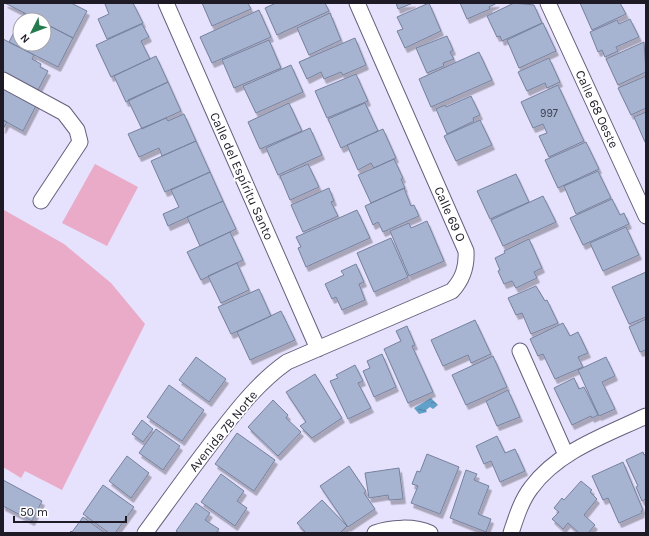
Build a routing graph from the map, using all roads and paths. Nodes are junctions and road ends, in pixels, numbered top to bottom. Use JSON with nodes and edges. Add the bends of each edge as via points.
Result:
{"nodes":[{"id":1,"x":166,"y":3,"type":"edge"},
{"id":2,"x":357,"y":3,"type":"edge"},
{"id":3,"x":548,"y":3,"type":"edge"},
{"id":4,"x":3,"y":80,"type":"edge"},
{"id":5,"x":41,"y":201,"type":"dead end"},
{"id":6,"x":646,"y":216,"type":"edge"},
{"id":7,"x":318,"y":348,"type":"junction"},
{"id":8,"x":520,"y":350,"type":"dead end"},
{"id":9,"x":646,"y":416,"type":"edge"},
{"id":10,"x":566,"y":454,"type":"junction"},
{"id":11,"x":145,"y":533,"type":"edge"},
{"id":12,"x":375,"y":533,"type":"edge"},
{"id":13,"x":430,"y":533,"type":"edge"},
{"id":14,"x":511,"y":533,"type":"edge"}],
"edges":[{"from":1,"to":7,"type":"street","name":"Calle del Espíritu Santo"},
{"from":2,"to":7,"type":"street","name":"Calle 69 O","via":[[466,251],[467,263],[459,284],[452,291]]},
{"from":3,"to":6,"type":"street","name":"Calle 68 Oeste"},
{"from":4,"to":5,"type":"street","via":[[64,113],[77,130],[80,142]]},
{"from":7,"to":11,"type":"street","name":"Avenida 7B Norte","via":[[287,362],[268,375],[240,406]]},
{"from":8,"to":10,"type":"street"},
{"from":9,"to":10,"type":"street"},
{"from":10,"to":14,"type":"street","via":[[539,478],[530,490]]},
{"from":12,"to":13,"type":"street","via":[[400,528]]}]}
